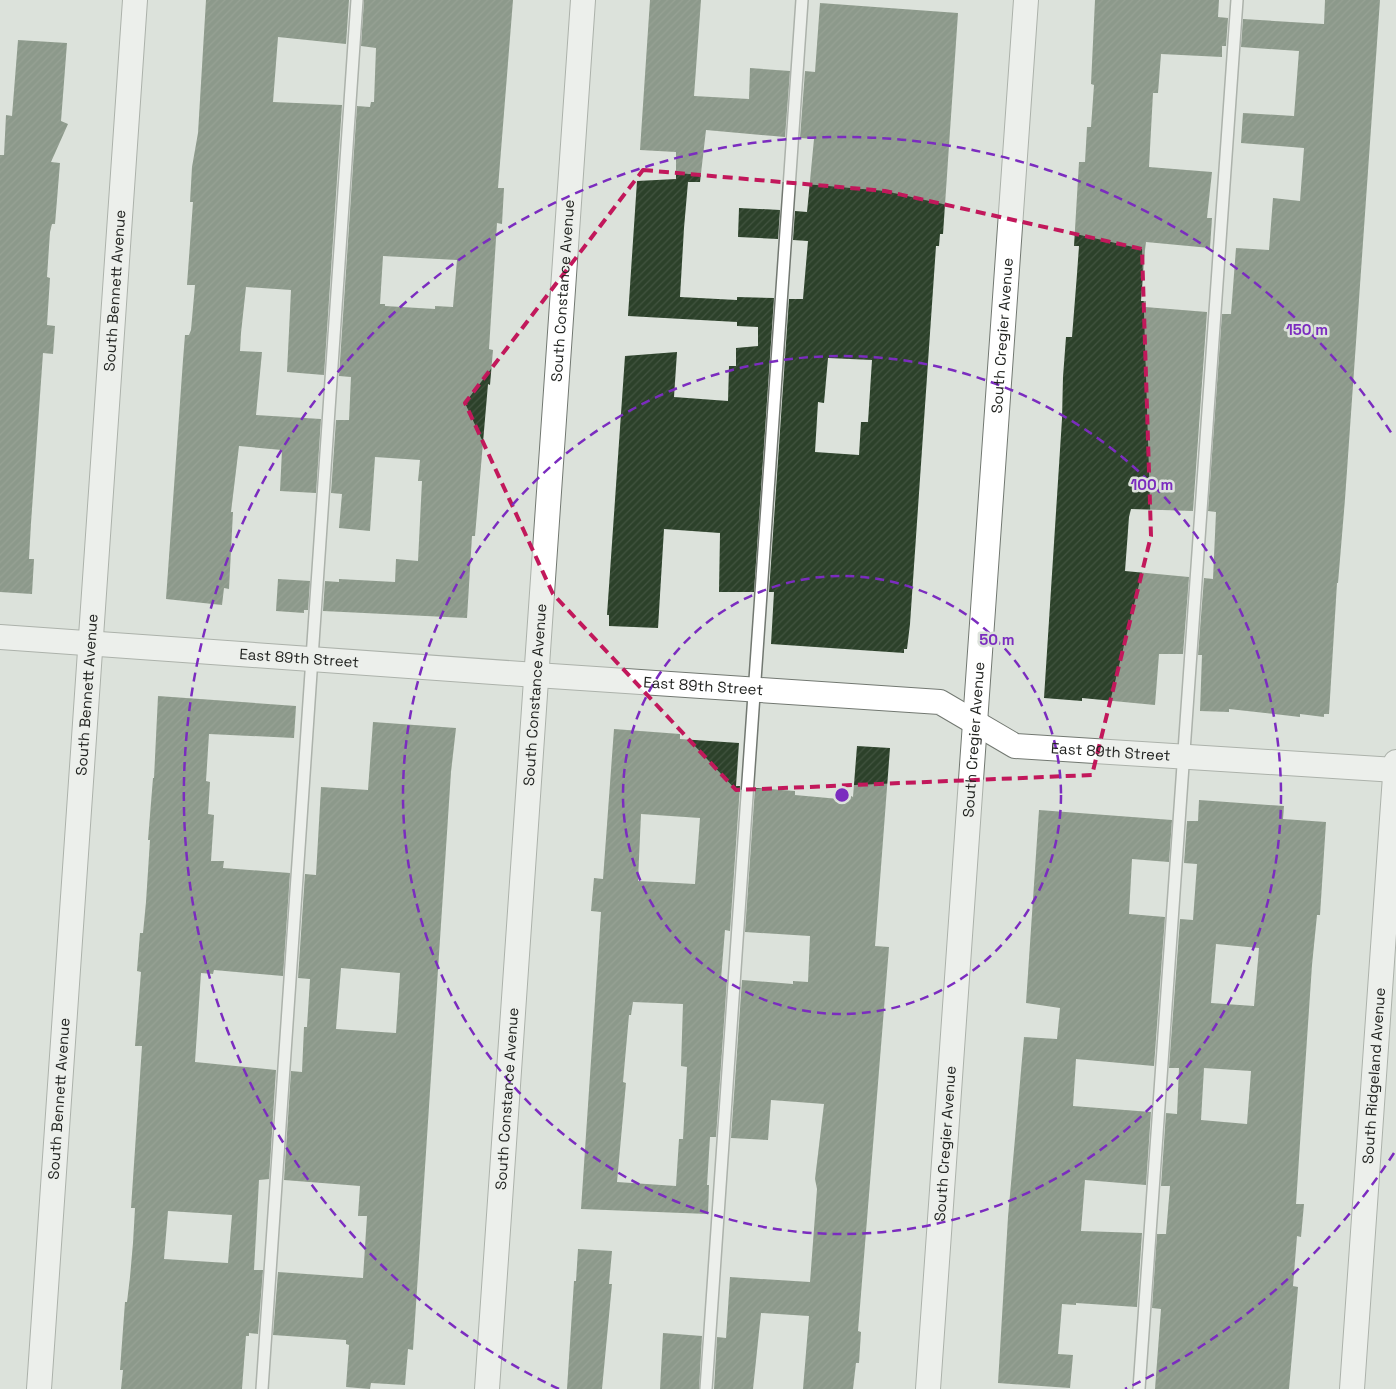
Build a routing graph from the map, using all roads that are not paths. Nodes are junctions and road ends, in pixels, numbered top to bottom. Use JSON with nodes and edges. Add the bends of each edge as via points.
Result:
{"nodes":[{"id":1,"x":135,"y":0,"type":"edge"},
{"id":2,"x":358,"y":0,"type":"edge"},
{"id":3,"x":583,"y":0,"type":"edge"},
{"id":4,"x":802,"y":0,"type":"edge"},
{"id":5,"x":1026,"y":0,"type":"edge"},
{"id":6,"x":1236,"y":0,"type":"edge"},
{"id":7,"x":0,"y":637,"type":"edge"},
{"id":8,"x":91,"y":643,"type":"junction"},
{"id":9,"x":313,"y":659,"type":"junction"},
{"id":10,"x":536,"y":676,"type":"junction"},
{"id":11,"x":754,"y":689,"type":"junction"},
{"id":12,"x":974,"y":723,"type":"junction"},
{"id":13,"x":1183,"y":756,"type":"junction"},
{"id":14,"x":1396,"y":762,"type":"edge"},
{"id":15,"x":1396,"y":770,"type":"edge"},
{"id":16,"x":39,"y":1389,"type":"edge"},
{"id":17,"x":262,"y":1389,"type":"edge"},
{"id":18,"x":487,"y":1389,"type":"edge"},
{"id":19,"x":706,"y":1389,"type":"edge"},
{"id":20,"x":928,"y":1389,"type":"edge"},
{"id":21,"x":1139,"y":1389,"type":"edge"},
{"id":22,"x":1352,"y":1389,"type":"edge"}],
"edges":[{"from":1,"to":8,"type":"street","name":"South Bennett Avenue"},
{"from":2,"to":9,"type":"lane"},
{"from":3,"to":10,"type":"street","name":"South Constance Avenue"},
{"from":4,"to":11,"type":"lane"},
{"from":5,"to":12,"type":"street","name":"South Cregier Avenue"},
{"from":6,"to":13,"type":"lane"},
{"from":7,"to":8,"type":"street","name":"East 89th Street"},
{"from":8,"to":9,"type":"street","name":"East 89th Street"},
{"from":8,"to":16,"type":"street","name":"South Bennett Avenue"},
{"from":9,"to":10,"type":"street","name":"East 89th Street"},
{"from":9,"to":17,"type":"lane"},
{"from":10,"to":11,"type":"street","name":"East 89th Street"},
{"from":10,"to":18,"type":"street","name":"South Constance Avenue"},
{"from":11,"to":12,"type":"street","name":"East 89th Street","via":[[940,702]]},
{"from":11,"to":19,"type":"lane"},
{"from":12,"to":13,"type":"street","name":"East 89th Street","via":[[1015,746]]},
{"from":12,"to":20,"type":"street","name":"South Cregier Avenue"},
{"from":13,"to":15,"type":"street","name":"East 89th Street"},
{"from":13,"to":21,"type":"lane"},
{"from":14,"to":15,"type":"street","name":"South Ridgeland Avenue"},
{"from":15,"to":22,"type":"street","name":"South Ridgeland Avenue"}]}
